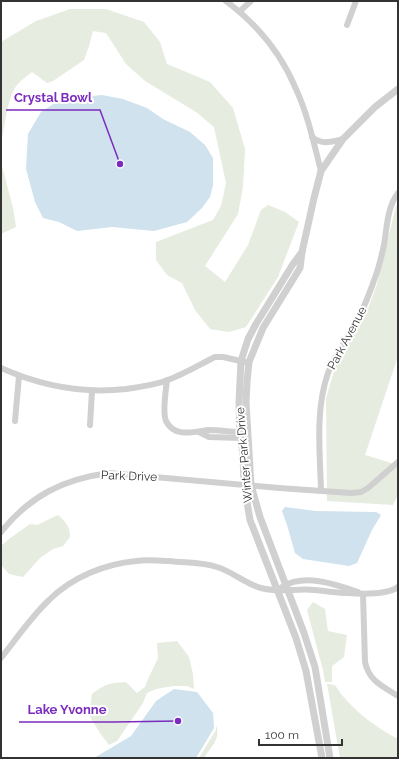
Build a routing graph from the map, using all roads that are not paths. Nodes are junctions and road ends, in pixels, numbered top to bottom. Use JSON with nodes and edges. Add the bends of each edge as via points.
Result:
{"nodes":[{"id":1,"x":226,"y":1,"type":"edge"},
{"id":2,"x":251,"y":1,"type":"edge"},
{"id":3,"x":356,"y":1,"type":"edge"},
{"id":4,"x":240,"y":11,"type":"junction"},
{"id":5,"x":347,"y":25,"type":"dead end"},
{"id":6,"x":398,"y":89,"type":"edge"},
{"id":7,"x":312,"y":137,"type":"junction"},
{"id":8,"x":343,"y":139,"type":"junction"},
{"id":9,"x":321,"y":171,"type":"junction"},
{"id":10,"x":398,"y":193,"type":"edge"},
{"id":11,"x":302,"y":252,"type":"junction"},
{"id":12,"x":241,"y":361,"type":"junction"},
{"id":13,"x":249,"y":362,"type":"junction"},
{"id":14,"x":1,"y":368,"type":"edge"},
{"id":15,"x":19,"y":376,"type":"junction"},
{"id":16,"x":167,"y":380,"type":"junction"},
{"id":17,"x":92,"y":391,"type":"junction"},
{"id":18,"x":15,"y":421,"type":"dead end"},
{"id":19,"x":90,"y":425,"type":"dead end"},
{"id":20,"x":240,"y":435,"type":"junction"},
{"id":21,"x":398,"y":462,"type":"edge"},
{"id":22,"x":247,"y":484,"type":"junction"},
{"id":23,"x":321,"y":490,"type":"junction"},
{"id":24,"x":1,"y":532,"type":"edge"},
{"id":25,"x":317,"y":581,"type":"junction"},
{"id":26,"x":398,"y":587,"type":"edge"},
{"id":27,"x":287,"y":588,"type":"junction"},
{"id":28,"x":314,"y":589,"type":"junction"},
{"id":29,"x":277,"y":590,"type":"junction"},
{"id":30,"x":363,"y":594,"type":"junction"},
{"id":31,"x":1,"y":658,"type":"edge"},
{"id":32,"x":398,"y":696,"type":"edge"},
{"id":33,"x":322,"y":758,"type":"edge"},
{"id":34,"x":330,"y":758,"type":"edge"}],
"edges":[{"from":1,"to":4,"type":"street"},
{"from":2,"to":4,"type":"street"},
{"from":3,"to":5,"type":"street"},
{"from":4,"to":7,"type":"street","via":[[273,47],[287,70],[297,89]]},
{"from":6,"to":8,"type":"street","name":"Winter Park Drive"},
{"from":7,"to":8,"type":"street","via":[[323,142]]},
{"from":7,"to":9,"type":"street"},
{"from":8,"to":9,"type":"street","name":"Winter Park Drive"},
{"from":9,"to":11,"type":"street","name":"Winter Park Drive"},
{"from":10,"to":23,"type":"street","name":"Park Avenue","via":[[390,209],[384,248],[368,297],[355,325],[335,357],[323,391],[320,412]]},
{"from":11,"to":12,"type":"street","name":"Winter Park Drive","via":[[248,338]]},
{"from":11,"to":13,"type":"street","name":"Winter Park Drive","via":[[300,268],[263,328]]},
{"from":12,"to":13,"type":"street"},
{"from":12,"to":16,"type":"street","via":[[215,357]]},
{"from":12,"to":20,"type":"street","name":"Winter Park Drive"},
{"from":13,"to":22,"type":"street","name":"Winter Park Drive","via":[[246,402]]},
{"from":14,"to":15,"type":"street"},
{"from":15,"to":17,"type":"street","via":[[46,385]]},
{"from":15,"to":18,"type":"street"},
{"from":16,"to":17,"type":"street","via":[[141,387]]},
{"from":16,"to":20,"type":"street","via":[[165,414],[166,421],[172,429],[185,433],[209,430]]},
{"from":17,"to":19,"type":"street"},
{"from":20,"to":22,"type":"street","name":"Winter Park Drive"},
{"from":21,"to":23,"type":"street","via":[[361,492]]},
{"from":22,"to":23,"type":"street"},
{"from":22,"to":24,"type":"street","name":"Park Drive","via":[[109,473],[89,476],[69,481],[45,492],[18,513]]},
{"from":22,"to":27,"type":"street","name":"Winter Park Drive"},
{"from":22,"to":29,"type":"street","name":"Winter Park Drive","via":[[250,520]]},
{"from":25,"to":27,"type":"street","via":[[294,581]]},
{"from":25,"to":28,"type":"street"},
{"from":25,"to":30,"type":"street"},
{"from":26,"to":30,"type":"street","via":[[390,591]]},
{"from":27,"to":28,"type":"street"},
{"from":27,"to":29,"type":"street"},
{"from":27,"to":34,"type":"street","name":"Winter Park Drive","via":[[315,667]]},
{"from":28,"to":30,"type":"street"},
{"from":29,"to":31,"type":"street","via":[[258,587],[231,572],[200,564],[151,560],[116,564],[83,576],[50,599]]},
{"from":29,"to":33,"type":"street","name":"Winter Park Drive","via":[[306,671]]},
{"from":30,"to":32,"type":"street","via":[[367,671],[372,678]]}]}
